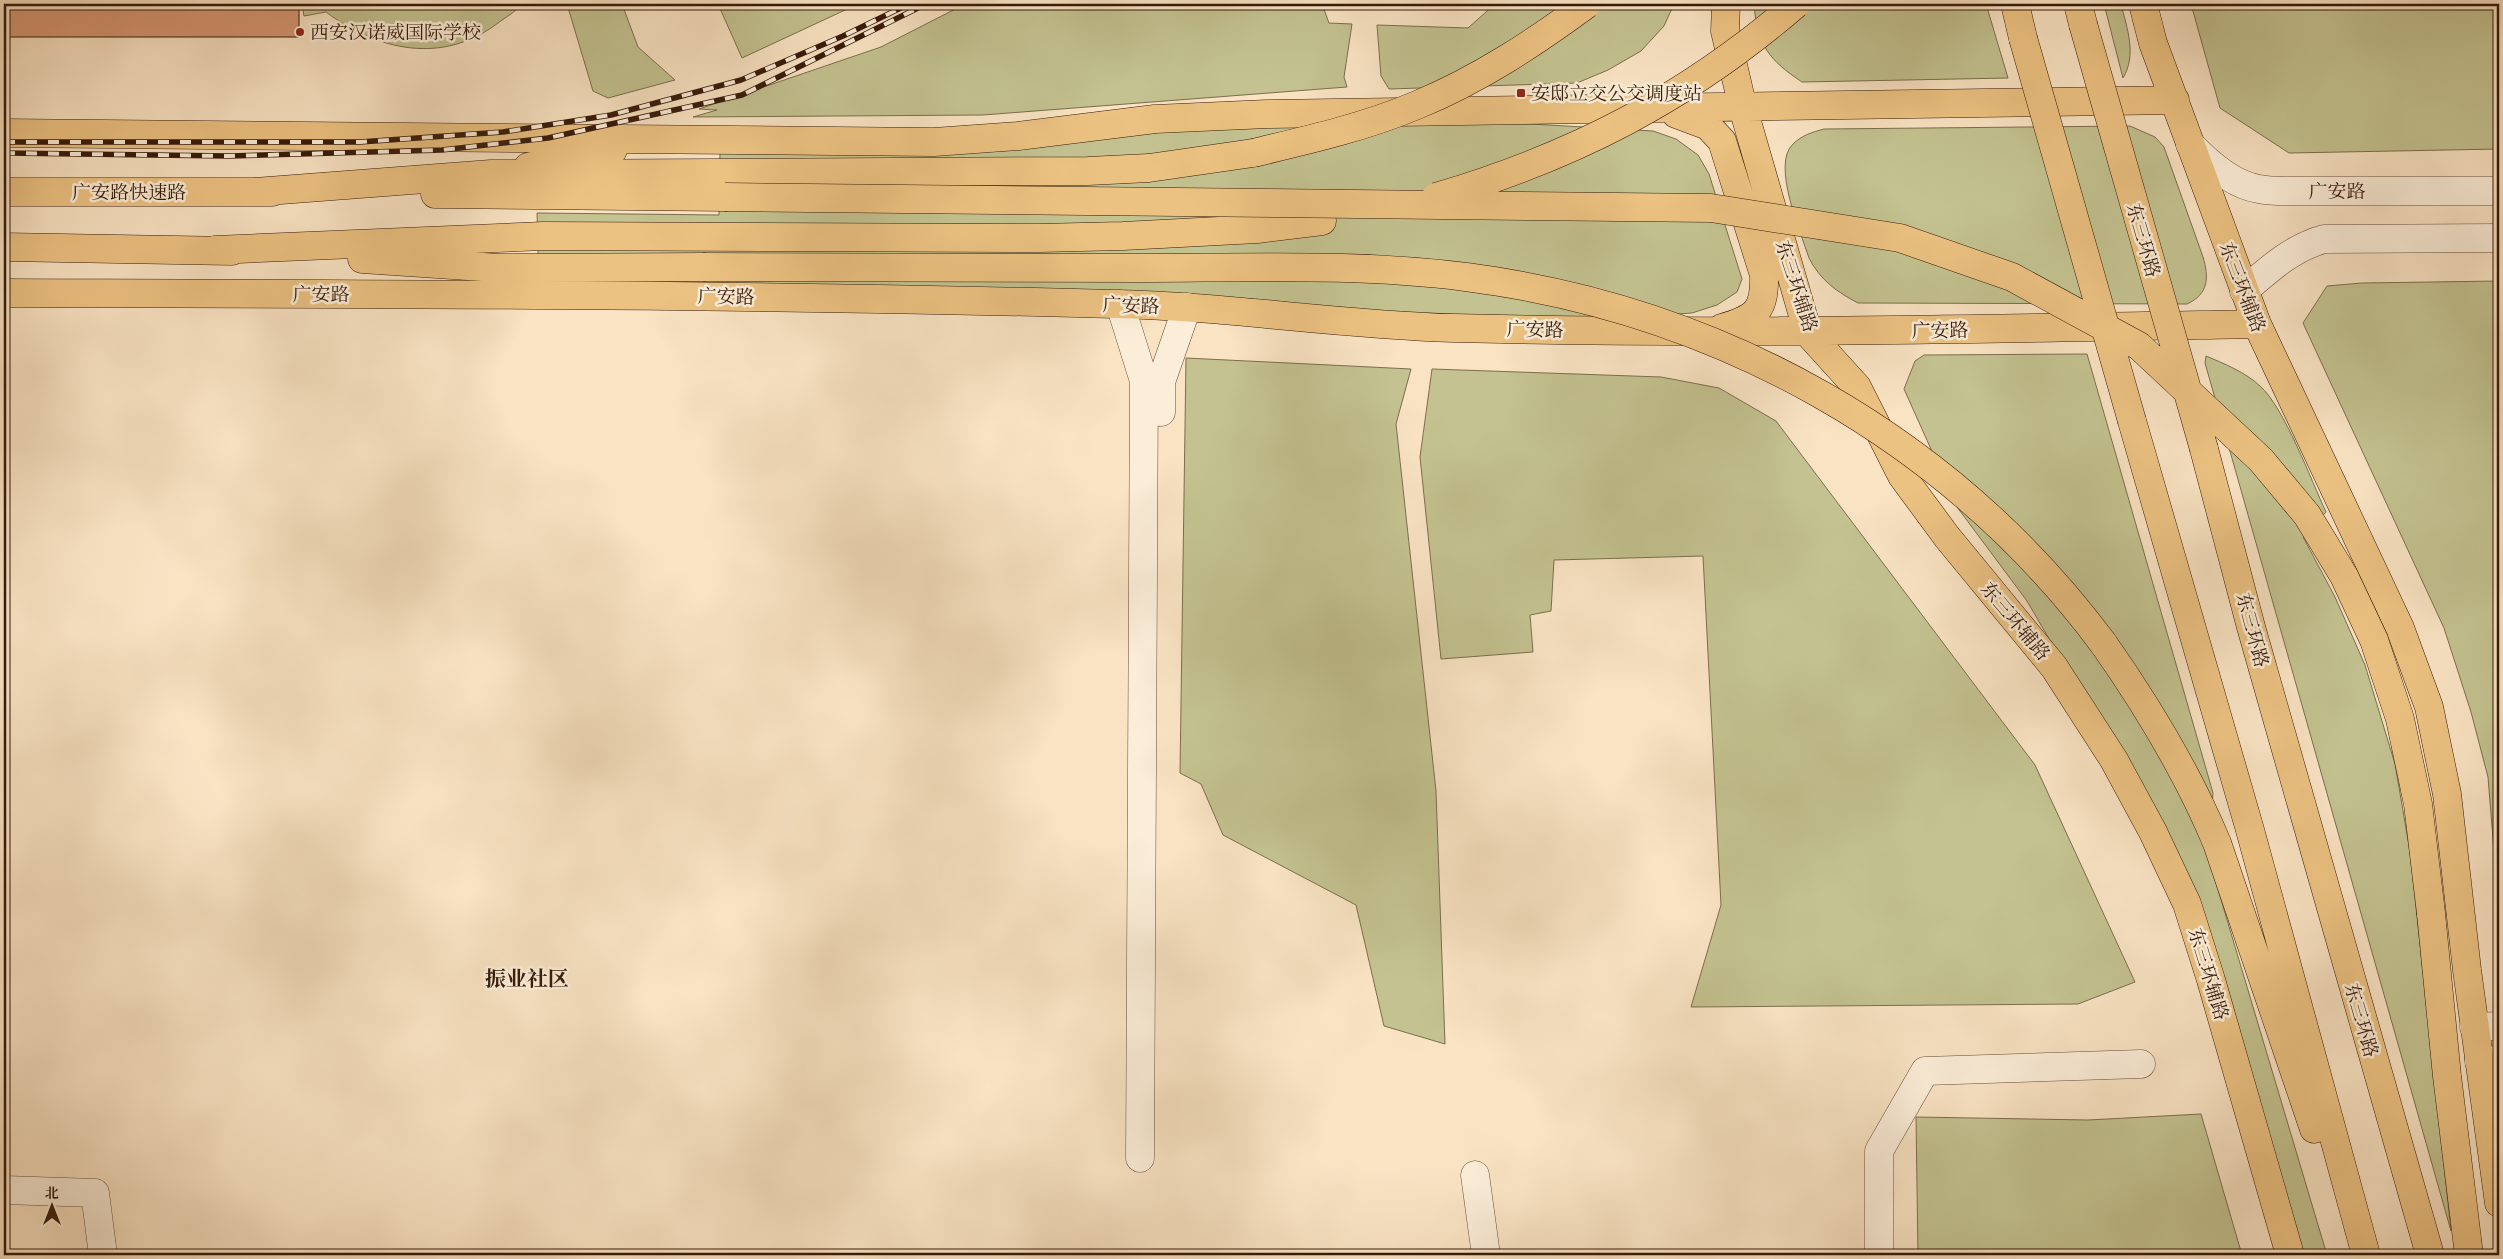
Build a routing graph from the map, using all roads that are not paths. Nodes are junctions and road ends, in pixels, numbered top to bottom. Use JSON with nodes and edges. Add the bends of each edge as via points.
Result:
{"nodes":[{"id":1,"x":1587,"y":4,"type":"edge"},
{"id":2,"x":1726,"y":4,"type":"edge"},
{"id":3,"x":1796,"y":4,"type":"edge"},
{"id":4,"x":2015,"y":4,"type":"edge"},
{"id":5,"x":2143,"y":4,"type":"edge"},
{"id":6,"x":2081,"y":14,"type":"edge"},
{"id":7,"x":2175,"y":100,"type":"junction"},
{"id":8,"x":1743,"y":108,"type":"junction"},
{"id":9,"x":1658,"y":109,"type":"junction"},
{"id":10,"x":4,"y":132,"type":"edge"},
{"id":11,"x":671,"y":139,"type":"junction"},
{"id":12,"x":2190,"y":144,"type":"junction"},
{"id":13,"x":491,"y":174,"type":"junction"},
{"id":14,"x":2499,"y":191,"type":"edge"},
{"id":15,"x":4,"y":192,"type":"edge"},
{"id":16,"x":254,"y":192,"type":"junction"},
{"id":17,"x":2499,"y":238,"type":"edge"},
{"id":18,"x":4,"y":247,"type":"edge"},
{"id":19,"x":215,"y":250,"type":"junction"},
{"id":20,"x":2244,"y":291,"type":"junction"},
{"id":21,"x":4,"y":293,"type":"edge"},
{"id":22,"x":1120,"y":304,"type":"junction"},
{"id":23,"x":1187,"y":307,"type":"junction"},
{"id":24,"x":2257,"y":324,"type":"junction"},
{"id":25,"x":1708,"y":331,"type":"junction"},
{"id":26,"x":1808,"y":333,"type":"junction"},
{"id":27,"x":2487,"y":1026,"type":"edge"},
{"id":28,"x":2489,"y":1061,"type":"edge"},
{"id":29,"x":2141,"y":1064,"type":"dead end"},
{"id":30,"x":1475,"y":1175,"type":"dead end"},
{"id":31,"x":4,"y":1190,"type":"edge"},
{"id":32,"x":2499,"y":1203,"type":"edge"},
{"id":33,"x":103,"y":1255,"type":"edge"},
{"id":34,"x":1486,"y":1255,"type":"edge"},
{"id":35,"x":1879,"y":1255,"type":"edge"},
{"id":36,"x":2290,"y":1255,"type":"edge"},
{"id":37,"x":2355,"y":1255,"type":"edge"},
{"id":38,"x":2366,"y":1255,"type":"edge"},
{"id":39,"x":2430,"y":1255,"type":"edge"},
{"id":40,"x":2469,"y":1255,"type":"edge"}],
"edges":[{"from":1,"to":13,"type":"main road","bridge":true,"via":[[1495,66],[1417,105],[1312,139],[1253,153],[1148,168],[1088,171]]},
{"from":2,"to":8,"type":"main road","name":"东三环辅路","via":[[1725,31]]},
{"from":3,"to":19,"type":"main road","bridge":true,"via":[[1702,77],[1614,129],[1518,171],[1380,211],[1257,230],[1123,236],[543,236]]},
{"from":4,"to":38,"type":"main road","bridge":true,"via":[[2250,830]]},
{"from":5,"to":7,"type":"main road","name":"东三环辅路","via":[[2153,43]]},
{"from":6,"to":39,"type":"main road","name":"东三环路","bridge":true},
{"from":7,"to":8,"type":"main road"},
{"from":7,"to":12,"type":"main road","name":"东三环辅路"},
{"from":8,"to":9,"type":"main road"},
{"from":8,"to":26,"type":"main road","name":"东三环辅路"},
{"from":9,"to":11,"type":"main road","via":[[1267,114],[1155,120],[934,142]]},
{"from":9,"to":25,"type":"main road","via":[[1708,126],[1722,141],[1764,275],[1764,298],[1757,312],[1736,324]]},
{"from":10,"to":11,"type":"main road"},
{"from":11,"to":13,"type":"main road"},
{"from":12,"to":14,"type":"street","name":"广安路","via":[[2212,165],[2258,189]]},
{"from":12,"to":20,"type":"main road","name":"东三环辅路"},
{"from":13,"to":16,"type":"main road"},
{"from":15,"to":16,"type":"main road","name":"广安路快速路"},
{"from":16,"to":40,"type":"main road","bridge":true,"via":[[1712,208],[1900,238],[2012,277],[2139,346],[2261,460],[2312,523],[2344,576],[2374,640],[2400,719],[2418,804]]},
{"from":17,"to":20,"type":"street","via":[[2324,239],[2305,244]]},
{"from":18,"to":19,"type":"main road"},
{"from":19,"to":37,"type":"main road","bridge":true,"via":[[498,268],[1341,268],[1464,277],[1534,288],[1638,314],[1719,344],[1811,388],[1936,469],[2053,581],[2103,643],[2150,711],[2207,818]]},
{"from":20,"to":24,"type":"main road","name":"东三环辅路"},
{"from":21,"to":22,"type":"main road","name":"广安路","via":[[657,295]]},
{"from":22,"to":23,"type":"main road","name":"广安路"},
{"from":22,"to":23,"type":"street","via":[[1144,381],[1148,1158],[1161,382]]},
{"from":23,"to":25,"type":"main road","name":"广安路","via":[[1447,328]]},
{"from":24,"to":26,"type":"main road","name":"广安路"},
{"from":24,"to":27,"type":"main road","name":"东三环辅路","via":[[2400,628],[2429,706]]},
{"from":25,"to":26,"type":"main road","name":"广安路"},
{"from":26,"to":36,"type":"main road","name":"东三环辅路","via":[[1857,387],[1907,483],[2054,667],[2114,760],[2153,832],[2187,904]]},
{"from":27,"to":28,"type":"main road","name":"东三环辅路"},
{"from":28,"to":32,"type":"main road","name":"东三环辅路"},
{"from":29,"to":35,"type":"street","via":[[1925,1070],[1879,1152]]},
{"from":30,"to":34,"type":"street"},
{"from":31,"to":33,"type":"street","via":[[95,1193]]}]}
